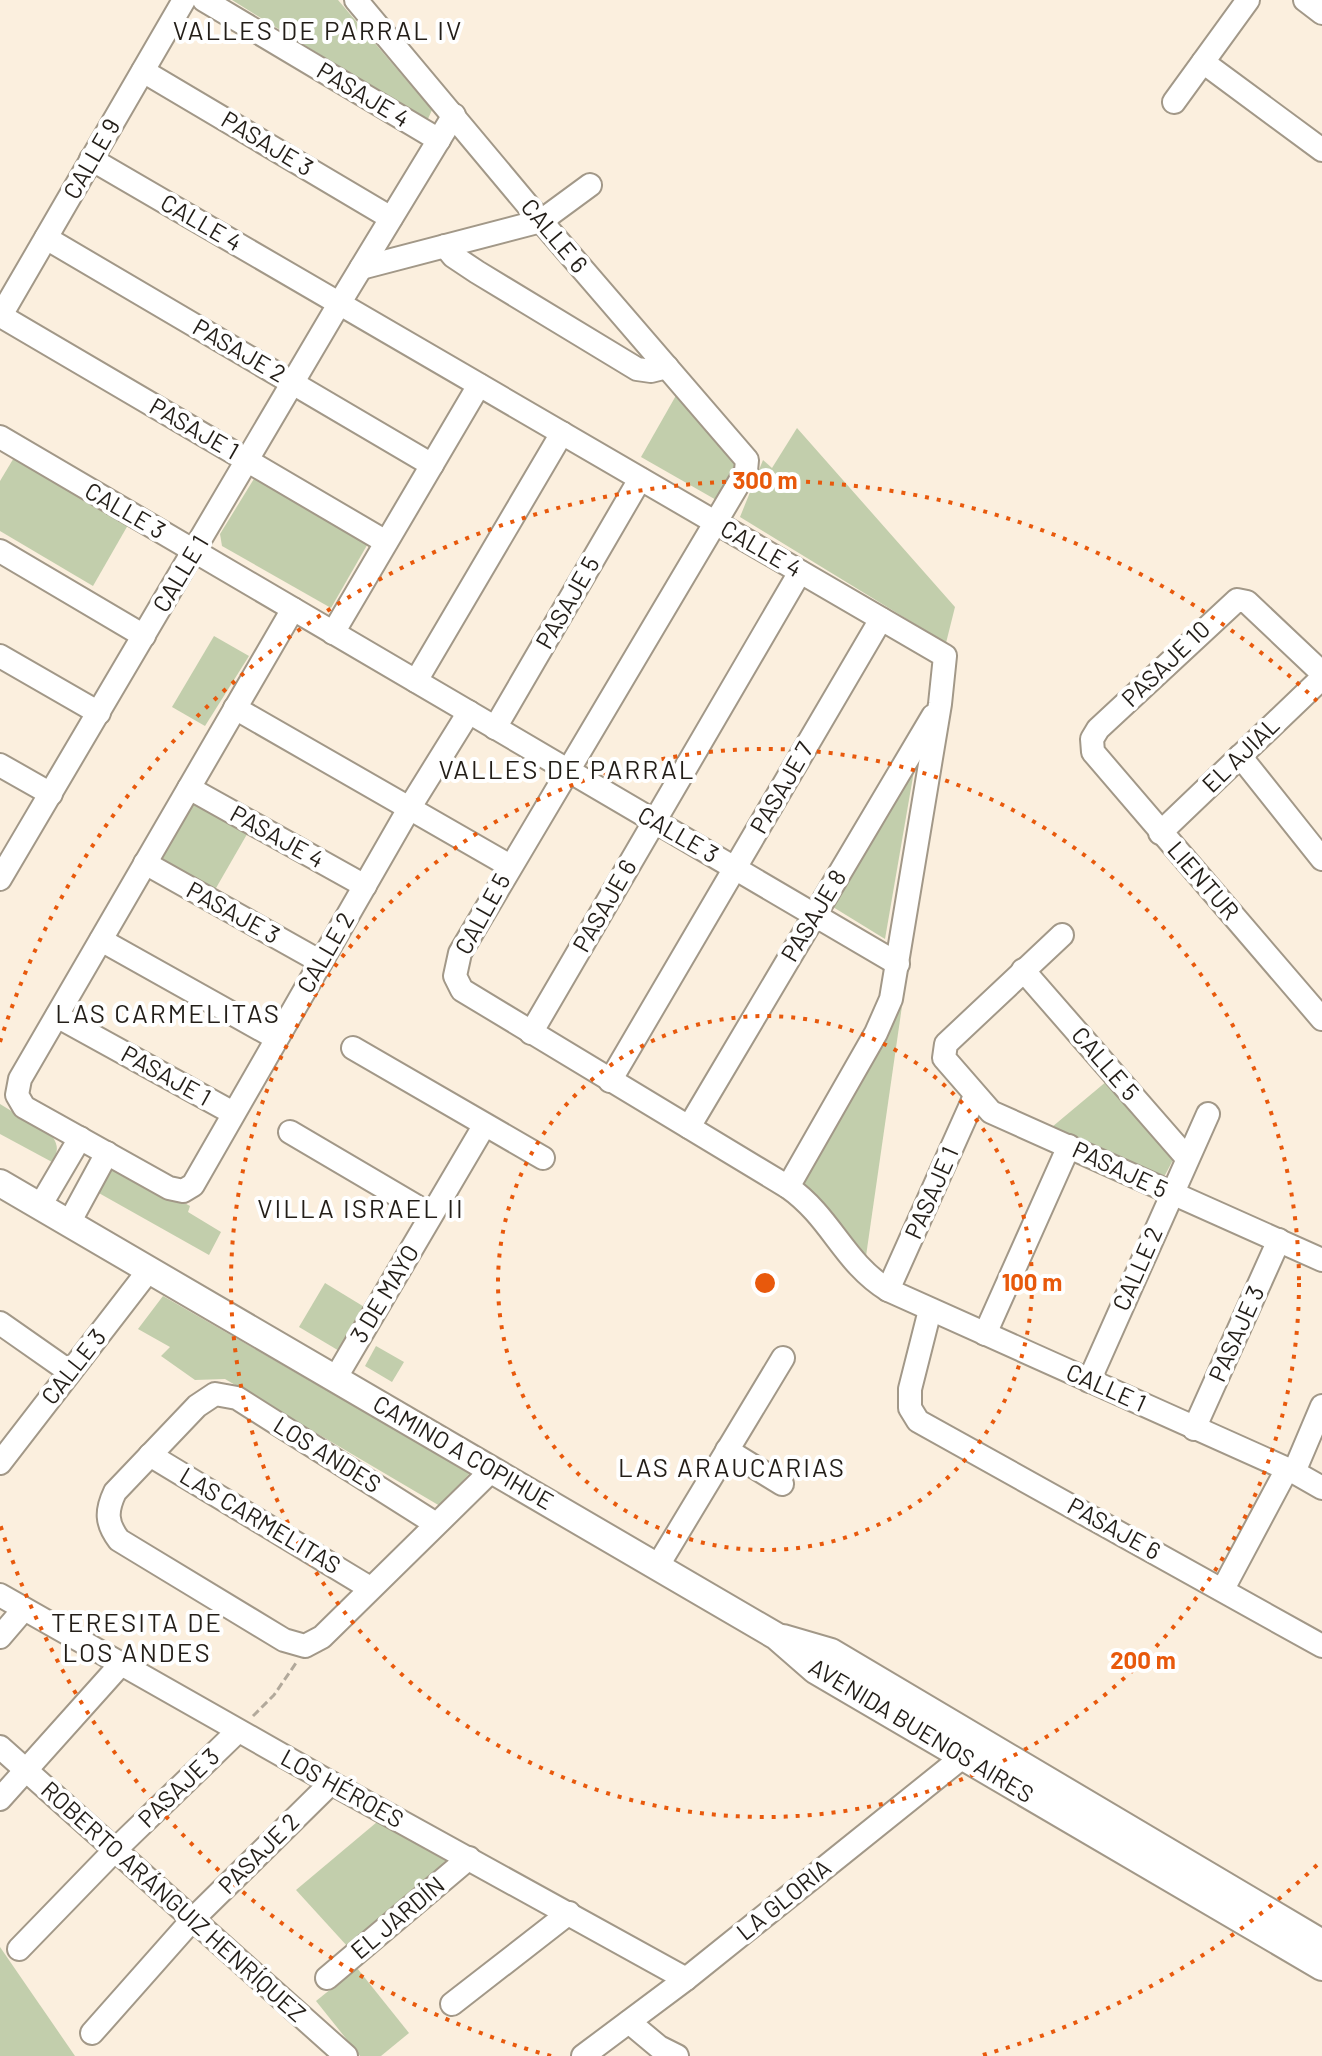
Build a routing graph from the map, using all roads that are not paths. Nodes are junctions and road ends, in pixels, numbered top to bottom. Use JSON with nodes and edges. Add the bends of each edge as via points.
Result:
{"nodes":[{"id":1,"x":184,"y":0,"type":"edge"},
{"id":2,"x":204,"y":0,"type":"edge"},
{"id":3,"x":356,"y":0,"type":"edge"},
{"id":4,"x":1248,"y":0,"type":"edge"},
{"id":5,"x":1305,"y":0,"type":"edge"},
{"id":6,"x":1322,"y":13,"type":"edge"},
{"id":7,"x":1203,"y":62,"type":"junction"},
{"id":8,"x":143,"y":71,"type":"junction"},
{"id":9,"x":1174,"y":102,"type":"dead end"},
{"id":10,"x":454,"y":115,"type":"junction"},
{"id":11,"x":439,"y":140,"type":"junction"},
{"id":12,"x":1322,"y":150,"type":"edge"},
{"id":13,"x":91,"y":159,"type":"junction"},
{"id":14,"x":590,"y":185,"type":"dead end"},
{"id":15,"x":391,"y":218,"type":"junction"},
{"id":16,"x":541,"y":221,"type":"junction"},
{"id":17,"x":46,"y":238,"type":"junction"},
{"id":18,"x":445,"y":246,"type":"junction"},
{"id":19,"x":361,"y":268,"type":"junction"},
{"id":20,"x":339,"y":304,"type":"junction"},
{"id":21,"x":0,"y":316,"type":"edge"},
{"id":22,"x":667,"y":367,"type":"junction"},
{"id":23,"x":293,"y":383,"type":"junction"},
{"id":24,"x":479,"y":385,"type":"junction"},
{"id":25,"x":562,"y":433,"type":"junction"},
{"id":26,"x":0,"y":437,"type":"edge"},
{"id":27,"x":248,"y":461,"type":"junction"},
{"id":28,"x":432,"y":465,"type":"junction"},
{"id":29,"x":746,"y":471,"type":"joint"},
{"id":30,"x":640,"y":479,"type":"junction"},
{"id":31,"x":715,"y":523,"type":"junction"},
{"id":32,"x":386,"y":542,"type":"junction"},
{"id":33,"x":0,"y":551,"type":"edge"},
{"id":34,"x":195,"y":552,"type":"junction"},
{"id":35,"x":800,"y":572,"type":"junction"},
{"id":36,"x":293,"y":609,"type":"junction"},
{"id":37,"x":881,"y":619,"type":"junction"},
{"id":38,"x":333,"y":633,"type":"junction"},
{"id":39,"x":144,"y":636,"type":"junction"},
{"id":40,"x":0,"y":656,"type":"edge"},
{"id":41,"x":1322,"y":676,"type":"edge"},
{"id":42,"x":416,"y":681,"type":"junction"},
{"id":43,"x":940,"y":704,"type":"junction"},
{"id":44,"x":235,"y":708,"type":"junction"},
{"id":45,"x":469,"y":712,"type":"junction"},
{"id":46,"x":99,"y":713,"type":"junction"},
{"id":47,"x":495,"y":728,"type":"junction"},
{"id":48,"x":1092,"y":739,"type":"joint"},
{"id":49,"x":1240,"y":756,"type":"junction"},
{"id":50,"x":0,"y":765,"type":"edge"},
{"id":51,"x":567,"y":770,"type":"junction"},
{"id":52,"x":189,"y":788,"type":"junction"},
{"id":53,"x":51,"y":794,"type":"junction"},
{"id":54,"x":410,"y":807,"type":"junction"},
{"id":55,"x":655,"y":821,"type":"junction"},
{"id":56,"x":1160,"y":833,"type":"junction"},
{"id":57,"x":1322,"y":859,"type":"edge"},
{"id":58,"x":145,"y":863,"type":"junction"},
{"id":59,"x":510,"y":866,"type":"junction"},
{"id":60,"x":735,"y":868,"type":"junction"},
{"id":61,"x":1,"y":873,"type":"edge"},
{"id":62,"x":365,"y":886,"type":"junction"},
{"id":63,"x":815,"y":915,"type":"junction"},
{"id":64,"x":1062,"y":935,"type":"dead end"},
{"id":65,"x":101,"y":940,"type":"junction"},
{"id":66,"x":321,"y":962,"type":"junction"},
{"id":67,"x":898,"y":964,"type":"junction"},
{"id":68,"x":1023,"y":970,"type":"junction"},
{"id":69,"x":57,"y":1016,"type":"junction"},
{"id":70,"x":1322,"y":1019,"type":"edge"},
{"id":71,"x":531,"y":1033,"type":"junction"},
{"id":72,"x":276,"y":1038,"type":"junction"},
{"id":73,"x":353,"y":1048,"type":"dead end"},
{"id":74,"x":610,"y":1081,"type":"junction"},
{"id":75,"x":975,"y":1096,"type":"junction"},
{"id":76,"x":233,"y":1113,"type":"junction"},
{"id":77,"x":1208,"y":1114,"type":"dead end"},
{"id":78,"x":484,"y":1126,"type":"junction"},
{"id":79,"x":689,"y":1127,"type":"junction"},
{"id":80,"x":290,"y":1132,"type":"dead end"},
{"id":81,"x":80,"y":1138,"type":"junction"},
{"id":82,"x":1069,"y":1146,"type":"junction"},
{"id":83,"x":107,"y":1153,"type":"junction"},
{"id":84,"x":543,"y":1158,"type":"dead end"},
{"id":85,"x":1187,"y":1158,"type":"junction"},
{"id":86,"x":788,"y":1187,"type":"junction"},
{"id":87,"x":2,"y":1189,"type":"edge"},
{"id":88,"x":1172,"y":1193,"type":"junction"},
{"id":89,"x":40,"y":1206,"type":"junction"},
{"id":90,"x":431,"y":1215,"type":"junction"},
{"id":91,"x":69,"y":1223,"type":"junction"},
{"id":92,"x":1279,"y":1240,"type":"junction"},
{"id":93,"x":1322,"y":1260,"type":"edge"},
{"id":94,"x":149,"y":1270,"type":"junction"},
{"id":95,"x":888,"y":1290,"type":"junction"},
{"id":96,"x":930,"y":1310,"type":"junction"},
{"id":97,"x":0,"y":1323,"type":"edge"},
{"id":98,"x":985,"y":1334,"type":"junction"},
{"id":99,"x":783,"y":1358,"type":"dead end"},
{"id":100,"x":70,"y":1372,"type":"junction"},
{"id":101,"x":335,"y":1379,"type":"junction"},
{"id":102,"x":1089,"y":1381,"type":"junction"},
{"id":103,"x":1322,"y":1406,"type":"edge"},
{"id":104,"x":1194,"y":1429,"type":"junction"},
{"id":105,"x":727,"y":1450,"type":"junction"},
{"id":106,"x":150,"y":1455,"type":"junction"},
{"id":107,"x":2,"y":1458,"type":"edge"},
{"id":108,"x":492,"y":1470,"type":"junction"},
{"id":109,"x":1290,"y":1471,"type":"junction"},
{"id":110,"x":782,"y":1484,"type":"dead end"},
{"id":111,"x":1322,"y":1488,"type":"edge"},
{"id":112,"x":436,"y":1524,"type":"junction"},
{"id":113,"x":657,"y":1567,"type":"junction"},
{"id":114,"x":370,"y":1588,"type":"junction"},
{"id":115,"x":1223,"y":1589,"type":"junction"},
{"id":116,"x":0,"y":1595,"type":"edge"},
{"id":117,"x":24,"y":1609,"type":"junction"},
{"id":118,"x":776,"y":1636,"type":"junction"},
{"id":119,"x":0,"y":1637,"type":"edge"},
{"id":120,"x":1322,"y":1646,"type":"edge"},
{"id":121,"x":121,"y":1664,"type":"junction"},
{"id":122,"x":238,"y":1731,"type":"junction"},
{"id":123,"x":982,"y":1741,"type":"junction"},
{"id":124,"x":0,"y":1747,"type":"edge"},
{"id":125,"x":961,"y":1758,"type":"junction"},
{"id":126,"x":26,"y":1771,"type":"junction"},
{"id":127,"x":331,"y":1783,"type":"junction"},
{"id":128,"x":0,"y":1799,"type":"edge"},
{"id":129,"x":115,"y":1850,"type":"junction"},
{"id":130,"x":469,"y":1858,"type":"junction"},
{"id":131,"x":569,"y":1913,"type":"junction"},
{"id":132,"x":193,"y":1919,"type":"junction"},
{"id":133,"x":1322,"y":1943,"type":"edge"},
{"id":134,"x":19,"y":1949,"type":"dead end"},
{"id":135,"x":1322,"y":1967,"type":"edge"},
{"id":136,"x":327,"y":1978,"type":"dead end"},
{"id":137,"x":686,"y":1979,"type":"junction"},
{"id":138,"x":452,"y":2004,"type":"dead end"},
{"id":139,"x":629,"y":2022,"type":"junction"},
{"id":140,"x":92,"y":2033,"type":"dead end"},
{"id":141,"x":346,"y":2056,"type":"edge"},
{"id":142,"x":583,"y":2056,"type":"edge"},
{"id":143,"x":677,"y":2056,"type":"edge"}],
"edges":[{"from":1,"to":8,"type":"street","name":"CALLE 9"},
{"from":2,"to":11,"type":"street","name":"PASAJE 4"},
{"from":3,"to":10,"type":"street","name":"CALLE 6"},
{"from":4,"to":7,"type":"street"},
{"from":5,"to":6,"type":"street"},
{"from":7,"to":9,"type":"street"},
{"from":7,"to":12,"type":"street"},
{"from":8,"to":13,"type":"street","name":"CALLE 9"},
{"from":8,"to":15,"type":"street","name":"PASAJE 3"},
{"from":10,"to":11,"type":"street","name":"CALLE 1"},
{"from":10,"to":16,"type":"street","name":"CALLE 6"},
{"from":11,"to":15,"type":"street","name":"CALLE 1"},
{"from":13,"to":17,"type":"street","name":"CALLE 9"},
{"from":13,"to":20,"type":"street","name":"CALLE 4"},
{"from":14,"to":16,"type":"street"},
{"from":15,"to":19,"type":"street","name":"CALLE 1"},
{"from":16,"to":18,"type":"street"},
{"from":16,"to":22,"type":"street","name":"CALLE 6"},
{"from":17,"to":21,"type":"street","name":"CALLE 9"},
{"from":17,"to":23,"type":"street","name":"PASAJE 2"},
{"from":18,"to":19,"type":"street"},
{"from":18,"to":22,"type":"street","via":[[477,272],[637,369]]},
{"from":19,"to":20,"type":"street","name":"CALLE 1"},
{"from":20,"to":23,"type":"street","name":"CALLE 1"},
{"from":20,"to":24,"type":"street","name":"CALLE 4"},
{"from":21,"to":27,"type":"street","name":"PASAJE 1"},
{"from":22,"to":29,"type":"street","name":"CALLE 6","via":[[747,460]]},
{"from":23,"to":27,"type":"street","name":"CALLE 1"},
{"from":23,"to":28,"type":"street","name":"PASAJE 2"},
{"from":24,"to":25,"type":"street","name":"CALLE 4"},
{"from":24,"to":28,"type":"street"},
{"from":25,"to":30,"type":"street","name":"CALLE 4"},
{"from":25,"to":42,"type":"street"},
{"from":26,"to":34,"type":"street","name":"CALLE 3"},
{"from":27,"to":32,"type":"street","name":"PASAJE 1"},
{"from":27,"to":34,"type":"street","name":"CALLE 1"},
{"from":28,"to":32,"type":"street"},
{"from":29,"to":31,"type":"street","name":"CALLE 5"},
{"from":30,"to":31,"type":"street","name":"CALLE 4"},
{"from":30,"to":47,"type":"street","name":"PASAJE 5"},
{"from":31,"to":35,"type":"street","name":"CALLE 4"},
{"from":31,"to":51,"type":"street","name":"CALLE 5"},
{"from":32,"to":38,"type":"street"},
{"from":33,"to":39,"type":"street"},
{"from":34,"to":36,"type":"street","name":"CALLE 3"},
{"from":34,"to":39,"type":"street","name":"CALLE 1"},
{"from":35,"to":37,"type":"street","name":"CALLE 4"},
{"from":35,"to":55,"type":"street","name":"PASAJE 6"},
{"from":36,"to":38,"type":"street","name":"CALLE 3"},
{"from":36,"to":44,"type":"street"},
{"from":37,"to":43,"type":"street","name":"CALLE 4","via":[[945,656]]},
{"from":37,"to":60,"type":"street","name":"PASAJE 7"},
{"from":38,"to":42,"type":"street","name":"CALLE 3"},
{"from":39,"to":46,"type":"street","name":"CALLE 1"},
{"from":40,"to":46,"type":"street"},
{"from":41,"to":48,"type":"street","name":"PASAJE 10","via":[[1247,602],[1237,600]]},
{"from":41,"to":49,"type":"street","name":"EL AJIAL"},
{"from":42,"to":45,"type":"street","name":"CALLE 3"},
{"from":43,"to":63,"type":"street","name":"PASAJE 8"},
{"from":43,"to":67,"type":"street","name":"CALLE 4"},
{"from":44,"to":52,"type":"street"},
{"from":44,"to":54,"type":"street"},
{"from":45,"to":47,"type":"street","name":"CALLE 3"},
{"from":45,"to":54,"type":"street","name":"CALLE 2"},
{"from":46,"to":53,"type":"street","name":"CALLE 1"},
{"from":47,"to":51,"type":"street","name":"CALLE 3"},
{"from":48,"to":56,"type":"street","name":"LIENTUR","via":[[1093,752]]},
{"from":49,"to":56,"type":"street","name":"EL AJIAL"},
{"from":49,"to":57,"type":"street"},
{"from":50,"to":53,"type":"street"},
{"from":51,"to":55,"type":"street","name":"CALLE 3"},
{"from":51,"to":59,"type":"street","name":"CALLE 5"},
{"from":52,"to":58,"type":"street"},
{"from":52,"to":62,"type":"street","name":"PASAJE 4"},
{"from":53,"to":61,"type":"street","name":"CALLE 1"},
{"from":54,"to":59,"type":"street"},
{"from":54,"to":62,"type":"street","name":"CALLE 2"},
{"from":55,"to":60,"type":"street","name":"CALLE 3"},
{"from":55,"to":71,"type":"street","name":"PASAJE 6"},
{"from":56,"to":70,"type":"street","name":"LIENTUR"},
{"from":58,"to":65,"type":"street"},
{"from":58,"to":66,"type":"street","name":"PASAJE 3"},
{"from":59,"to":71,"type":"street","name":"CALLE 5","via":[[460,953],[455,976],[467,995]]},
{"from":60,"to":63,"type":"street","name":"CALLE 3"},
{"from":60,"to":74,"type":"street","name":"PASAJE 7"},
{"from":62,"to":66,"type":"street","name":"CALLE 2"},
{"from":63,"to":67,"type":"street","name":"CALLE 3"},
{"from":63,"to":79,"type":"street","name":"PASAJE 8"},
{"from":64,"to":68,"type":"street"},
{"from":65,"to":69,"type":"street"},
{"from":65,"to":72,"type":"street"},
{"from":66,"to":72,"type":"street","name":"CALLE 2"},
{"from":67,"to":86,"type":"street","name":"CALLE 4","via":[[884,1017]]},
{"from":68,"to":75,"type":"street","name":"PASAJE 5","via":[[943,1051]]},
{"from":68,"to":85,"type":"street","name":"CALLE 5"},
{"from":69,"to":76,"type":"street","name":"PASAJE 1"},
{"from":69,"to":81,"type":"street","via":[[20,1079],[17,1095],[24,1107]]},
{"from":71,"to":74,"type":"street","name":"CALLE 5"},
{"from":72,"to":76,"type":"street","name":"CALLE 2"},
{"from":73,"to":78,"type":"street"},
{"from":74,"to":79,"type":"street","name":"CALLE 5"},
{"from":75,"to":82,"type":"street","name":"PASAJE 5","via":[[991,1112]]},
{"from":75,"to":95,"type":"street","name":"PASAJE 1"},
{"from":76,"to":83,"type":"street","name":"CALLE 2","via":[[193,1185],[183,1191]]},
{"from":77,"to":85,"type":"street","name":"CALLE 2"},
{"from":78,"to":84,"type":"street"},
{"from":78,"to":90,"type":"street","name":"3 DE MAYO"},
{"from":79,"to":86,"type":"street","name":"CALLE 5"},
{"from":80,"to":90,"type":"street"},
{"from":81,"to":83,"type":"street"},
{"from":81,"to":89,"type":"street"},
{"from":82,"to":88,"type":"street","name":"PASAJE 5"},
{"from":82,"to":98,"type":"street"},
{"from":83,"to":91,"type":"street"},
{"from":85,"to":88,"type":"street","name":"CALLE 2"},
{"from":86,"to":95,"type":"street","name":"CALLE 5","via":[[823,1218],[856,1266]]},
{"from":87,"to":89,"type":"street","name":"CAMINO A COPIHUE"},
{"from":88,"to":92,"type":"street","name":"PASAJE 5"},
{"from":88,"to":102,"type":"street","name":"CALLE 2"},
{"from":89,"to":91,"type":"street","name":"CAMINO A COPIHUE"},
{"from":90,"to":101,"type":"street","name":"3 DE MAYO"},
{"from":91,"to":94,"type":"street","name":"CAMINO A COPIHUE"},
{"from":92,"to":93,"type":"street","name":"PASAJE 5"},
{"from":92,"to":104,"type":"street","name":"PASAJE 3"},
{"from":94,"to":100,"type":"street","name":"CALLE 3"},
{"from":94,"to":101,"type":"street","name":"CAMINO A COPIHUE"},
{"from":95,"to":96,"type":"street","name":"CALLE 1"},
{"from":96,"to":98,"type":"street","name":"CALLE 1"},
{"from":96,"to":115,"type":"street","name":"PASAJE 6","via":[[910,1389],[910,1408],[918,1421]]},
{"from":97,"to":100,"type":"street"},
{"from":98,"to":102,"type":"street","name":"CALLE 1"},
{"from":99,"to":105,"type":"street"},
{"from":100,"to":107,"type":"street","name":"CALLE 3"},
{"from":101,"to":108,"type":"street","name":"CAMINO A COPIHUE"},
{"from":102,"to":104,"type":"street","name":"CALLE 1"},
{"from":103,"to":109,"type":"street"},
{"from":104,"to":109,"type":"street","name":"CALLE 1"},
{"from":105,"to":110,"type":"street"},
{"from":105,"to":113,"type":"street"},
{"from":106,"to":112,"type":"street","name":"LOS ANDES","via":[[215,1394],[237,1398]]},
{"from":106,"to":114,"type":"street","name":"LAS CARMELITAS"},
{"from":106,"to":114,"type":"street","via":[[115,1492],[109,1505],[110,1528],[119,1540],[284,1640],[305,1646],[322,1637]]},
{"from":108,"to":112,"type":"street"},
{"from":108,"to":113,"type":"street","name":"CAMINO A COPIHUE"},
{"from":109,"to":111,"type":"street","name":"CALLE 1"},
{"from":109,"to":115,"type":"street"},
{"from":112,"to":114,"type":"street"},
{"from":113,"to":118,"type":"street","name":"CAMINO A COPIHUE"},
{"from":115,"to":120,"type":"street","name":"PASAJE 6"},
{"from":116,"to":117,"type":"street","name":"LOS HÉROES"},
{"from":117,"to":119,"type":"street"},
{"from":117,"to":121,"type":"street","name":"LOS HÉROES"},
{"from":118,"to":123,"type":"street","name":"AVENIDA BUENOS AIRES","via":[[831,1652]]},
{"from":118,"to":125,"type":"street","name":"AVENIDA BUENOS AIRES","via":[[815,1670]]},
{"from":121,"to":122,"type":"street","name":"LOS HÉROES"},
{"from":121,"to":126,"type":"street"},
{"from":122,"to":127,"type":"street","name":"LOS HÉROES"},
{"from":122,"to":129,"type":"street","name":"PASAJE 3"},
{"from":123,"to":125,"type":"street","name":"LA GLORIA"},
{"from":123,"to":133,"type":"street","name":"AVENIDA BUENOS AIRES"},
{"from":124,"to":126,"type":"street","name":"ROBERTO ARÁNGUIZ HENRÍQUEZ"},
{"from":125,"to":135,"type":"street","name":"AVENIDA BUENOS AIRES"},
{"from":125,"to":137,"type":"street","name":"LA GLORIA"},
{"from":126,"to":128,"type":"street"},
{"from":126,"to":129,"type":"street","name":"ROBERTO ARÁNGUIZ HENRÍQUEZ"},
{"from":127,"to":130,"type":"street","name":"LOS HÉROES"},
{"from":127,"to":132,"type":"street","name":"PASAJE 2"},
{"from":129,"to":132,"type":"street","name":"ROBERTO ARÁNGUIZ HENRÍQUEZ"},
{"from":129,"to":134,"type":"street","name":"PASAJE 3"},
{"from":130,"to":131,"type":"street","name":"LOS HÉROES"},
{"from":130,"to":136,"type":"street","name":"EL JARDÍN"},
{"from":131,"to":137,"type":"street","name":"LOS HÉROES"},
{"from":131,"to":138,"type":"street"},
{"from":132,"to":140,"type":"street","name":"PASAJE 2"},
{"from":132,"to":141,"type":"street","name":"ROBERTO ARÁNGUIZ HENRÍQUEZ"},
{"from":137,"to":139,"type":"street","name":"LA GLORIA"},
{"from":139,"to":142,"type":"street","name":"LA GLORIA"},
{"from":139,"to":143,"type":"street"}]}
